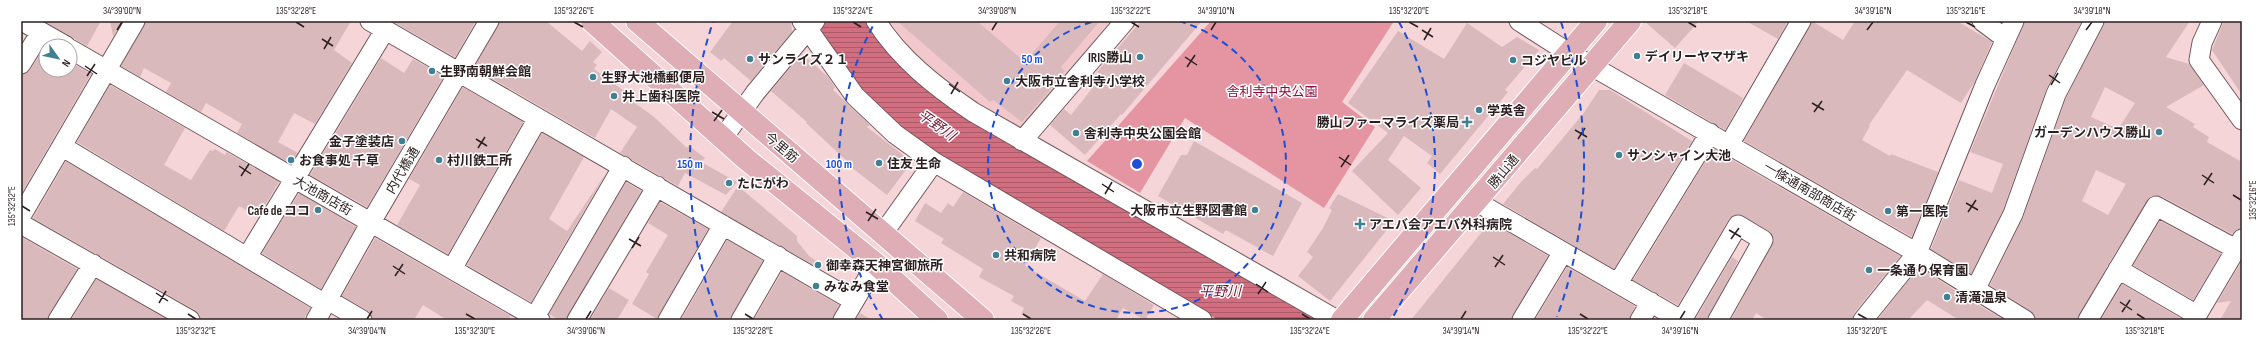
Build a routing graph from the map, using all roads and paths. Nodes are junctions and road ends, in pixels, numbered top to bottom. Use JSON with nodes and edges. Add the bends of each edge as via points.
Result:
{"nodes":[{"id":1,"x":135,"y":21,"type":"edge"},
{"id":2,"x":489,"y":21,"type":"edge"},
{"id":3,"x":592,"y":21,"type":"edge"},
{"id":4,"x":637,"y":21,"type":"edge"},
{"id":5,"x":876,"y":21,"type":"edge"},
{"id":6,"x":1125,"y":21,"type":"edge"},
{"id":7,"x":1519,"y":21,"type":"edge"},
{"id":8,"x":1596,"y":21,"type":"edge"},
{"id":9,"x":1630,"y":21,"type":"edge"},
{"id":10,"x":1801,"y":21,"type":"edge"},
{"id":11,"x":1982,"y":21,"type":"edge"},
{"id":12,"x":2014,"y":21,"type":"edge"},
{"id":13,"x":2094,"y":21,"type":"edge"},
{"id":14,"x":2212,"y":21,"type":"edge"},
{"id":15,"x":30,"y":24,"type":"edge"},
{"id":16,"x":809,"y":24,"type":"edge"},
{"id":17,"x":388,"y":27,"type":"edge"},
{"id":18,"x":53,"y":38,"type":"edge"},
{"id":19,"x":2006,"y":39,"type":"junction"},
{"id":20,"x":78,"y":53,"type":"edge"},
{"id":21,"x":1569,"y":53,"type":"junction"},
{"id":22,"x":21,"y":64,"type":"edge"},
{"id":23,"x":1592,"y":66,"type":"junction"},
{"id":24,"x":107,"y":70,"type":"junction"},
{"id":25,"x":460,"y":72,"type":"junction"},
{"id":26,"x":741,"y":113,"type":"junction"},
{"id":27,"x":538,"y":118,"type":"junction"},
{"id":28,"x":2242,"y":120,"type":"edge"},
{"id":29,"x":1710,"y":133,"type":"junction"},
{"id":30,"x":723,"y":138,"type":"junction"},
{"id":31,"x":1022,"y":141,"type":"junction"},
{"id":32,"x":1729,"y":145,"type":"junction"},
{"id":33,"x":63,"y":147,"type":"junction"},
{"id":34,"x":934,"y":162,"type":"junction"},
{"id":35,"x":623,"y":166,"type":"junction"},
{"id":36,"x":294,"y":178,"type":"junction"},
{"id":37,"x":657,"y":186,"type":"junction"},
{"id":38,"x":1477,"y":202,"type":"junction"},
{"id":39,"x":21,"y":216,"type":"edge"},
{"id":40,"x":371,"y":222,"type":"junction"},
{"id":41,"x":21,"y":224,"type":"edge"},
{"id":42,"x":723,"y":225,"type":"junction"},
{"id":43,"x":884,"y":232,"type":"junction"},
{"id":44,"x":2239,"y":244,"type":"edge"},
{"id":45,"x":1563,"y":252,"type":"junction"},
{"id":46,"x":1917,"y":253,"type":"junction"},
{"id":47,"x":778,"y":256,"type":"junction"},
{"id":48,"x":247,"y":257,"type":"junction"},
{"id":49,"x":93,"y":264,"type":"junction"},
{"id":50,"x":876,"y":264,"type":"junction"},
{"id":51,"x":452,"y":269,"type":"junction"},
{"id":52,"x":2118,"y":269,"type":"junction"},
{"id":53,"x":1618,"y":283,"type":"junction"},
{"id":54,"x":1975,"y":290,"type":"junction"},
{"id":55,"x":854,"y":301,"type":"junction"},
{"id":56,"x":1651,"y":302,"type":"junction"},
{"id":57,"x":323,"y":308,"type":"edge"},
{"id":58,"x":527,"y":316,"type":"edge"},
{"id":59,"x":178,"y":317,"type":"edge"},
{"id":60,"x":2196,"y":318,"type":"edge"},
{"id":61,"x":58,"y":320,"type":"edge"},
{"id":62,"x":362,"y":320,"type":"edge"},
{"id":63,"x":577,"y":320,"type":"edge"},
{"id":64,"x":668,"y":320,"type":"edge"},
{"id":65,"x":741,"y":320,"type":"edge"},
{"id":66,"x":843,"y":320,"type":"edge"},
{"id":67,"x":937,"y":320,"type":"edge"},
{"id":68,"x":983,"y":320,"type":"edge"},
{"id":69,"x":1202,"y":320,"type":"edge"},
{"id":70,"x":1337,"y":320,"type":"edge"},
{"id":71,"x":1342,"y":320,"type":"edge"},
{"id":72,"x":1374,"y":320,"type":"edge"},
{"id":73,"x":1522,"y":320,"type":"edge"},
{"id":74,"x":1640,"y":320,"type":"edge"},
{"id":75,"x":1682,"y":320,"type":"edge"},
{"id":76,"x":1718,"y":320,"type":"edge"},
{"id":77,"x":1863,"y":320,"type":"edge"},
{"id":78,"x":2026,"y":320,"type":"edge"},
{"id":79,"x":2088,"y":320,"type":"edge"}],
"edges":[{"from":1,"to":24,"type":"street"},
{"from":2,"to":25,"type":"street","name":"内代橋通"},
{"from":3,"to":30,"type":"main road"},
{"from":4,"to":26,"type":"main road","name":"今里筋"},
{"from":5,"to":31,"type":"street","via":[[923,75],[973,112]]},
{"from":6,"to":31,"type":"street"},
{"from":7,"to":21,"type":"street","name":"一條通南部商店街"},
{"from":8,"to":21,"type":"main road","name":"勝山通"},
{"from":9,"to":23,"type":"main road","name":"勝山通"},
{"from":10,"to":32,"type":"street"},
{"from":11,"to":19,"type":"street"},
{"from":12,"to":19,"type":"street"},
{"from":13,"to":54,"type":"street","via":[[2056,94],[2013,214]]},
{"from":14,"to":28,"type":"street","via":[[2202,43],[2199,60]]},
{"from":15,"to":18,"type":"street"},
{"from":15,"to":22,"type":"street"},
{"from":16,"to":26,"type":"street"},
{"from":16,"to":34,"type":"street","via":[[855,96],[894,134]]},
{"from":17,"to":25,"type":"street"},
{"from":17,"to":36,"type":"street"},
{"from":19,"to":46,"type":"street"},
{"from":20,"to":24,"type":"street","name":"大池商店街"},
{"from":21,"to":23,"type":"street","name":"一條通南部商店街"},
{"from":21,"to":71,"type":"main road","name":"勝山通"},
{"from":23,"to":29,"type":"street","name":"一條通南部商店街"},
{"from":23,"to":38,"type":"main road","name":"勝山通"},
{"from":24,"to":33,"type":"street"},
{"from":24,"to":36,"type":"street","name":"大池商店街"},
{"from":25,"to":27,"type":"street"},
{"from":25,"to":40,"type":"street","name":"内代橋通"},
{"from":26,"to":30,"type":"street"},
{"from":26,"to":43,"type":"main road","name":"今里筋"},
{"from":27,"to":35,"type":"street"},
{"from":27,"to":51,"type":"street"},
{"from":29,"to":32,"type":"street","name":"一條通南部商店街"},
{"from":29,"to":53,"type":"street"},
{"from":30,"to":50,"type":"main road"},
{"from":31,"to":70,"type":"street"},
{"from":32,"to":46,"type":"street","name":"一條通南部商店街"},
{"from":33,"to":39,"type":"street"},
{"from":33,"to":48,"type":"street"},
{"from":34,"to":43,"type":"street"},
{"from":34,"to":69,"type":"street"},
{"from":35,"to":37,"type":"street"},
{"from":35,"to":58,"type":"street"},
{"from":36,"to":40,"type":"street","name":"大池商店街"},
{"from":36,"to":48,"type":"street"},
{"from":37,"to":42,"type":"street"},
{"from":37,"to":63,"type":"street"},
{"from":38,"to":45,"type":"street"},
{"from":38,"to":72,"type":"main road","name":"勝山通"},
{"from":40,"to":51,"type":"street","name":"大池商店街"},
{"from":40,"to":57,"type":"street","name":"内代橋通"},
{"from":41,"to":49,"type":"street"},
{"from":42,"to":47,"type":"street"},
{"from":42,"to":64,"type":"street"},
{"from":43,"to":68,"type":"main road","name":"今里筋"},
{"from":44,"to":52,"type":"street","via":[[2156,206]]},
{"from":44,"to":60,"type":"street"},
{"from":45,"to":53,"type":"street"},
{"from":45,"to":73,"type":"street"},
{"from":46,"to":54,"type":"street","name":"一條通南部商店街"},
{"from":46,"to":77,"type":"street"},
{"from":47,"to":55,"type":"street"},
{"from":47,"to":65,"type":"street"},
{"from":48,"to":57,"type":"street"},
{"from":49,"to":59,"type":"street"},
{"from":49,"to":61,"type":"street"},
{"from":50,"to":55,"type":"street"},
{"from":50,"to":67,"type":"main road"},
{"from":51,"to":58,"type":"street","name":"大池商店街"},
{"from":52,"to":60,"type":"street"},
{"from":52,"to":79,"type":"street"},
{"from":53,"to":56,"type":"street"},
{"from":54,"to":78,"type":"street","name":"一條通南部商店街"},
{"from":55,"to":66,"type":"street"},
{"from":56,"to":74,"type":"street"},
{"from":56,"to":75,"type":"street"},
{"from":57,"to":62,"type":"street"},
{"from":75,"to":76,"type":"street","via":[[1738,225],[1763,240]]}]}
